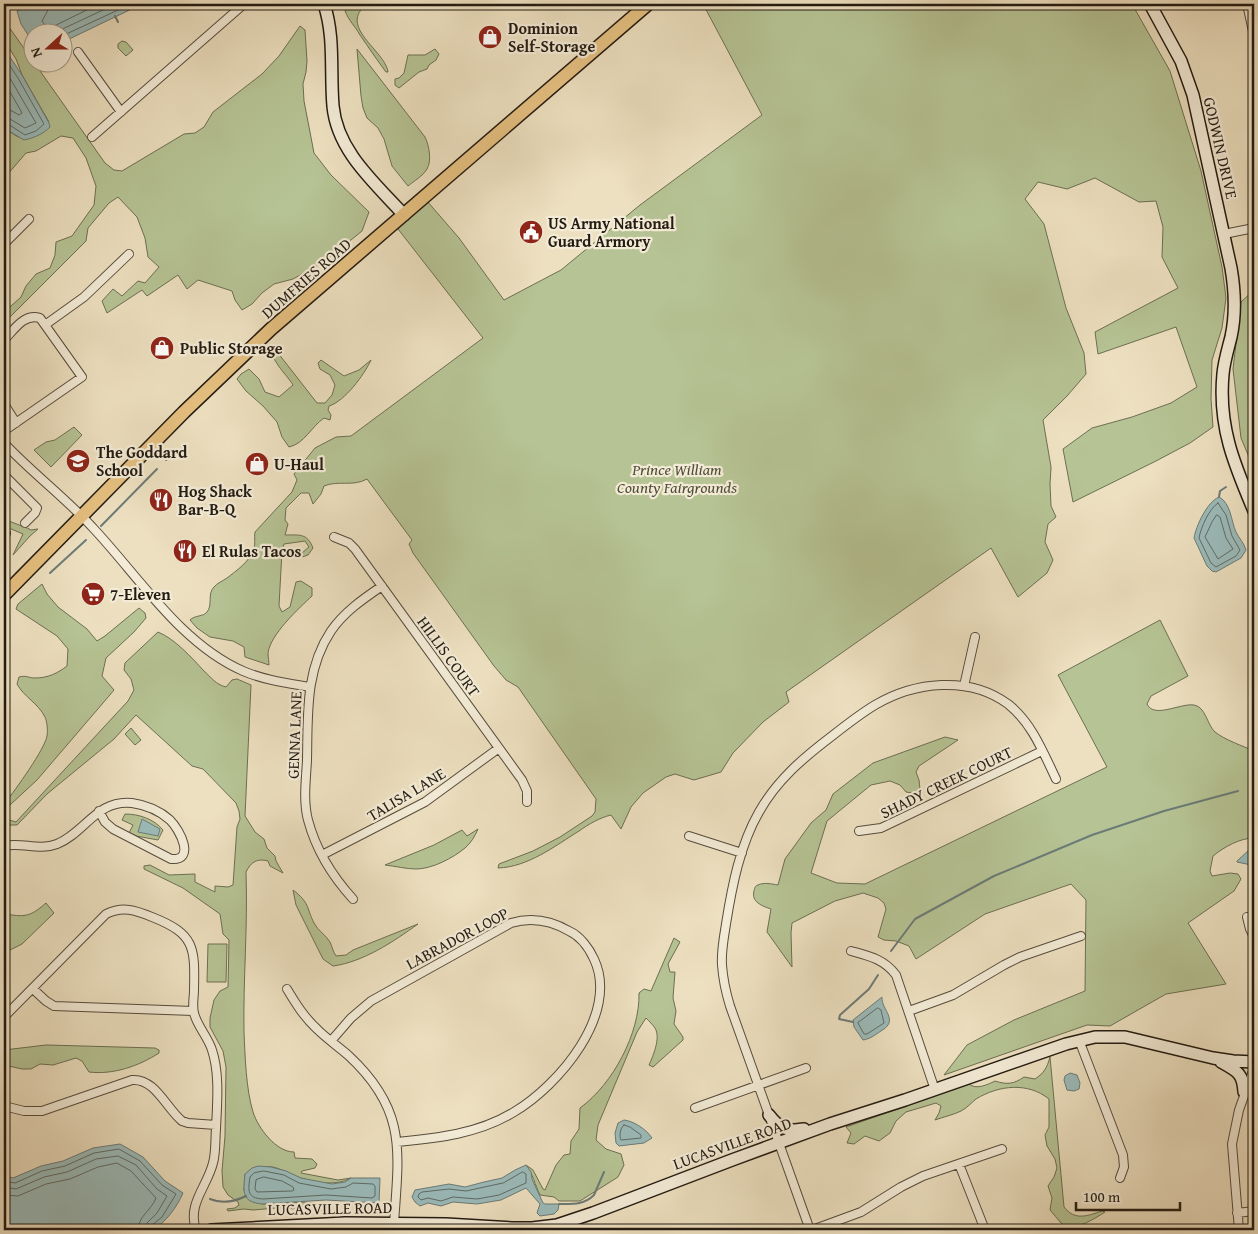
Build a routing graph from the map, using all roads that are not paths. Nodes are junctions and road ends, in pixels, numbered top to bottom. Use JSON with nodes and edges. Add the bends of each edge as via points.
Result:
{"nodes":[{"id":1,"x":244,"y":4,"type":"edge"},
{"id":2,"x":324,"y":4,"type":"edge"},
{"id":3,"x":648,"y":4,"type":"edge"},
{"id":4,"x":1150,"y":4,"type":"edge"},
{"id":5,"x":1247,"y":4,"type":"edge"},
{"id":6,"x":1254,"y":36,"type":"edge"},
{"id":7,"x":78,"y":52,"type":"dead end"},
{"id":8,"x":121,"y":112,"type":"junction"},
{"id":9,"x":92,"y":137,"type":"dead end"},
{"id":10,"x":404,"y":215,"type":"junction"},
{"id":11,"x":29,"y":219,"type":"dead end"},
{"id":12,"x":1254,"y":228,"type":"edge"},
{"id":13,"x":1224,"y":234,"type":"junction"},
{"id":14,"x":4,"y":244,"type":"edge"},
{"id":15,"x":129,"y":254,"type":"dead end"},
{"id":16,"x":45,"y":325,"type":"junction"},
{"id":17,"x":4,"y":340,"type":"edge"},
{"id":18,"x":4,"y":404,"type":"edge"},
{"id":19,"x":16,"y":424,"type":"junction"},
{"id":20,"x":4,"y":431,"type":"edge"},
{"id":21,"x":4,"y":443,"type":"edge"},
{"id":22,"x":4,"y":474,"type":"edge"},
{"id":23,"x":1254,"y":510,"type":"edge"},
{"id":24,"x":82,"y":515,"type":"junction"},
{"id":25,"x":25,"y":523,"type":"dead end"},
{"id":26,"x":334,"y":538,"type":"dead end"},
{"id":27,"x":382,"y":586,"type":"junction"},
{"id":28,"x":4,"y":595,"type":"edge"},
{"id":29,"x":975,"y":637,"type":"dead end"},
{"id":30,"x":310,"y":686,"type":"junction"},
{"id":31,"x":964,"y":686,"type":"junction"},
{"id":32,"x":499,"y":748,"type":"junction"},
{"id":33,"x":1042,"y":751,"type":"junction"},
{"id":34,"x":1056,"y":780,"type":"dead end"},
{"id":35,"x":527,"y":802,"type":"dead end"},
{"id":36,"x":100,"y":811,"type":"junction"},
{"id":37,"x":859,"y":832,"type":"dead end"},
{"id":38,"x":690,"y":836,"type":"dead end"},
{"id":39,"x":4,"y":846,"type":"edge"},
{"id":40,"x":742,"y":853,"type":"junction"},
{"id":41,"x":322,"y":855,"type":"junction"},
{"id":42,"x":353,"y":899,"type":"dead end"},
{"id":43,"x":1247,"y":917,"type":"dead end"},
{"id":44,"x":1081,"y":936,"type":"dead end"},
{"id":45,"x":1254,"y":938,"type":"edge"},
{"id":46,"x":851,"y":950,"type":"dead end"},
{"id":47,"x":33,"y":988,"type":"junction"},
{"id":48,"x":287,"y":989,"type":"dead end"},
{"id":49,"x":193,"y":1011,"type":"junction"},
{"id":50,"x":909,"y":1011,"type":"junction"},
{"id":51,"x":4,"y":1017,"type":"edge"},
{"id":52,"x":1079,"y":1040,"type":"junction"},
{"id":53,"x":331,"y":1041,"type":"junction"},
{"id":54,"x":1213,"y":1058,"type":"junction"},
{"id":55,"x":1254,"y":1062,"type":"edge"},
{"id":56,"x":806,"y":1068,"type":"dead end"},
{"id":57,"x":1254,"y":1068,"type":"edge"},
{"id":58,"x":758,"y":1086,"type":"junction"},
{"id":59,"x":936,"y":1090,"type":"junction"},
{"id":60,"x":1244,"y":1092,"type":"junction"},
{"id":61,"x":4,"y":1106,"type":"edge"},
{"id":62,"x":695,"y":1108,"type":"dead end"},
{"id":63,"x":769,"y":1115,"type":"junction"},
{"id":64,"x":830,"y":1124,"type":"junction"},
{"id":65,"x":216,"y":1125,"type":"junction"},
{"id":66,"x":397,"y":1142,"type":"junction"},
{"id":67,"x":779,"y":1143,"type":"junction"},
{"id":68,"x":1002,"y":1149,"type":"dead end"},
{"id":69,"x":959,"y":1164,"type":"junction"},
{"id":70,"x":1120,"y":1178,"type":"dead end"},
{"id":71,"x":1254,"y":1211,"type":"edge"},
{"id":72,"x":1237,"y":1213,"type":"junction"},
{"id":73,"x":394,"y":1223,"type":"junction"},
{"id":74,"x":196,"y":1230,"type":"edge"},
{"id":75,"x":211,"y":1230,"type":"edge"},
{"id":76,"x":811,"y":1230,"type":"edge"},
{"id":77,"x":984,"y":1230,"type":"edge"},
{"id":78,"x":1239,"y":1230,"type":"edge"}],
"edges":[{"from":1,"to":8,"type":"street"},
{"from":2,"to":10,"type":"street","via":[[331,33],[333,108],[341,139],[354,159]]},
{"from":3,"to":10,"type":"main road","name":"DUMFRIES ROAD"},
{"from":4,"to":13,"type":"street","name":"GODWIN DRIVE","via":[[1188,77]]},
{"from":5,"to":6,"type":"street"},
{"from":7,"to":8,"type":"street"},
{"from":8,"to":9,"type":"street"},
{"from":10,"to":24,"type":"main road","name":"DUMFRIES ROAD","via":[[229,368]]},
{"from":11,"to":14,"type":"street"},
{"from":12,"to":13,"type":"street"},
{"from":13,"to":23,"type":"street","name":"GODWIN DRIVE","via":[[1234,282],[1234,302],[1223,373],[1224,424],[1231,455]]},
{"from":15,"to":16,"type":"street","via":[[84,297]]},
{"from":16,"to":17,"type":"street","via":[[35,316],[25,319]]},
{"from":16,"to":19,"type":"street","via":[[82,377]]},
{"from":18,"to":19,"type":"street"},
{"from":19,"to":20,"type":"street"},
{"from":21,"to":24,"type":"street"},
{"from":22,"to":25,"type":"street","via":[[37,508]]},
{"from":24,"to":28,"type":"main road","name":"DUMFRIES ROAD"},
{"from":24,"to":30,"type":"street","via":[[156,603],[227,664],[266,679]]},
{"from":26,"to":27,"type":"street","name":"HILLIS COURT","via":[[355,549]]},
{"from":27,"to":30,"type":"street","name":"GENNA LANE","via":[[347,612],[331,631],[317,659]]},
{"from":27,"to":32,"type":"street","name":"HILLIS COURT"},
{"from":29,"to":31,"type":"street"},
{"from":30,"to":41,"type":"street","name":"GENNA LANE","via":[[306,808]]},
{"from":31,"to":33,"type":"street","via":[[984,692],[1017,712],[1031,728]]},
{"from":31,"to":40,"type":"street","via":[[936,685],[898,694],[876,704],[834,734],[805,756],[776,786],[759,812]]},
{"from":32,"to":35,"type":"street","name":"HILLIS COURT","via":[[524,784]]},
{"from":32,"to":41,"type":"street","name":"TALISA LANE","via":[[425,802]]},
{"from":33,"to":34,"type":"street"},
{"from":33,"to":37,"type":"street","name":"SHADY CREEK COURT","via":[[881,828]]},
{"from":36,"to":36,"type":"street","via":[[116,804],[130,803],[159,812],[177,829],[184,856],[171,859],[113,830]]},
{"from":36,"to":39,"type":"street","via":[[58,843],[42,847]]},
{"from":38,"to":40,"type":"street"},
{"from":40,"to":58,"type":"street","via":[[728,914],[722,964],[730,1006]]},
{"from":41,"to":42,"type":"street","name":"GENNA LANE","via":[[333,876]]},
{"from":43,"to":45,"type":"street"},
{"from":44,"to":50,"type":"street","via":[[1020,957],[953,996]]},
{"from":46,"to":50,"type":"street","via":[[877,958],[891,968],[898,978]]},
{"from":47,"to":49,"type":"street","via":[[54,1006]]},
{"from":47,"to":49,"type":"street","via":[[106,914],[120,909],[135,910],[169,923],[189,941],[195,968]]},
{"from":47,"to":51,"type":"street"},
{"from":48,"to":53,"type":"street","via":[[307,1019]]},
{"from":49,"to":65,"type":"street","via":[[215,1058]]},
{"from":50,"to":59,"type":"street"},
{"from":52,"to":54,"type":"street","name":"LUCASVILLE ROAD","via":[[1124,1037]]},
{"from":52,"to":59,"type":"street","name":"LUCASVILLE ROAD"},
{"from":52,"to":70,"type":"street","via":[[1123,1155],[1124,1167]]},
{"from":53,"to":66,"type":"street","via":[[359,1065],[379,1091],[391,1116]]},
{"from":53,"to":66,"type":"street","name":"LABRADOR LOOP","via":[[350,1018],[371,1001],[511,923],[540,920],[562,926],[580,938],[592,954],[600,981],[594,1017],[580,1047],[543,1091],[514,1112],[486,1126],[458,1134]]},
{"from":54,"to":55,"type":"street","name":"LUCASVILLE ROAD"},
{"from":54,"to":60,"type":"street","via":[[1240,1074]]},
{"from":56,"to":58,"type":"street"},
{"from":57,"to":60,"type":"street"},
{"from":58,"to":62,"type":"street"},
{"from":58,"to":63,"type":"street"},
{"from":59,"to":64,"type":"street","name":"LUCASVILLE ROAD"},
{"from":60,"to":72,"type":"street","via":[[1232,1144]]},
{"from":61,"to":65,"type":"street","via":[[42,1111],[138,1080],[147,1083],[182,1121]]},
{"from":63,"to":64,"type":"street","via":[[778,1126],[789,1131]]},
{"from":63,"to":67,"type":"street"},
{"from":64,"to":67,"type":"street","name":"LUCASVILLE ROAD"},
{"from":65,"to":74,"type":"street","via":[[213,1163],[193,1211]]},
{"from":66,"to":73,"type":"street"},
{"from":67,"to":73,"type":"street","name":"LUCASVILLE ROAD","via":[[557,1225],[512,1228]]},
{"from":67,"to":76,"type":"street"},
{"from":68,"to":69,"type":"street"},
{"from":69,"to":76,"type":"street","via":[[913,1181],[861,1212]]},
{"from":69,"to":77,"type":"street"},
{"from":71,"to":72,"type":"street"},
{"from":72,"to":78,"type":"street"},
{"from":73,"to":75,"type":"street","name":"LUCASVILLE ROAD"}]}
